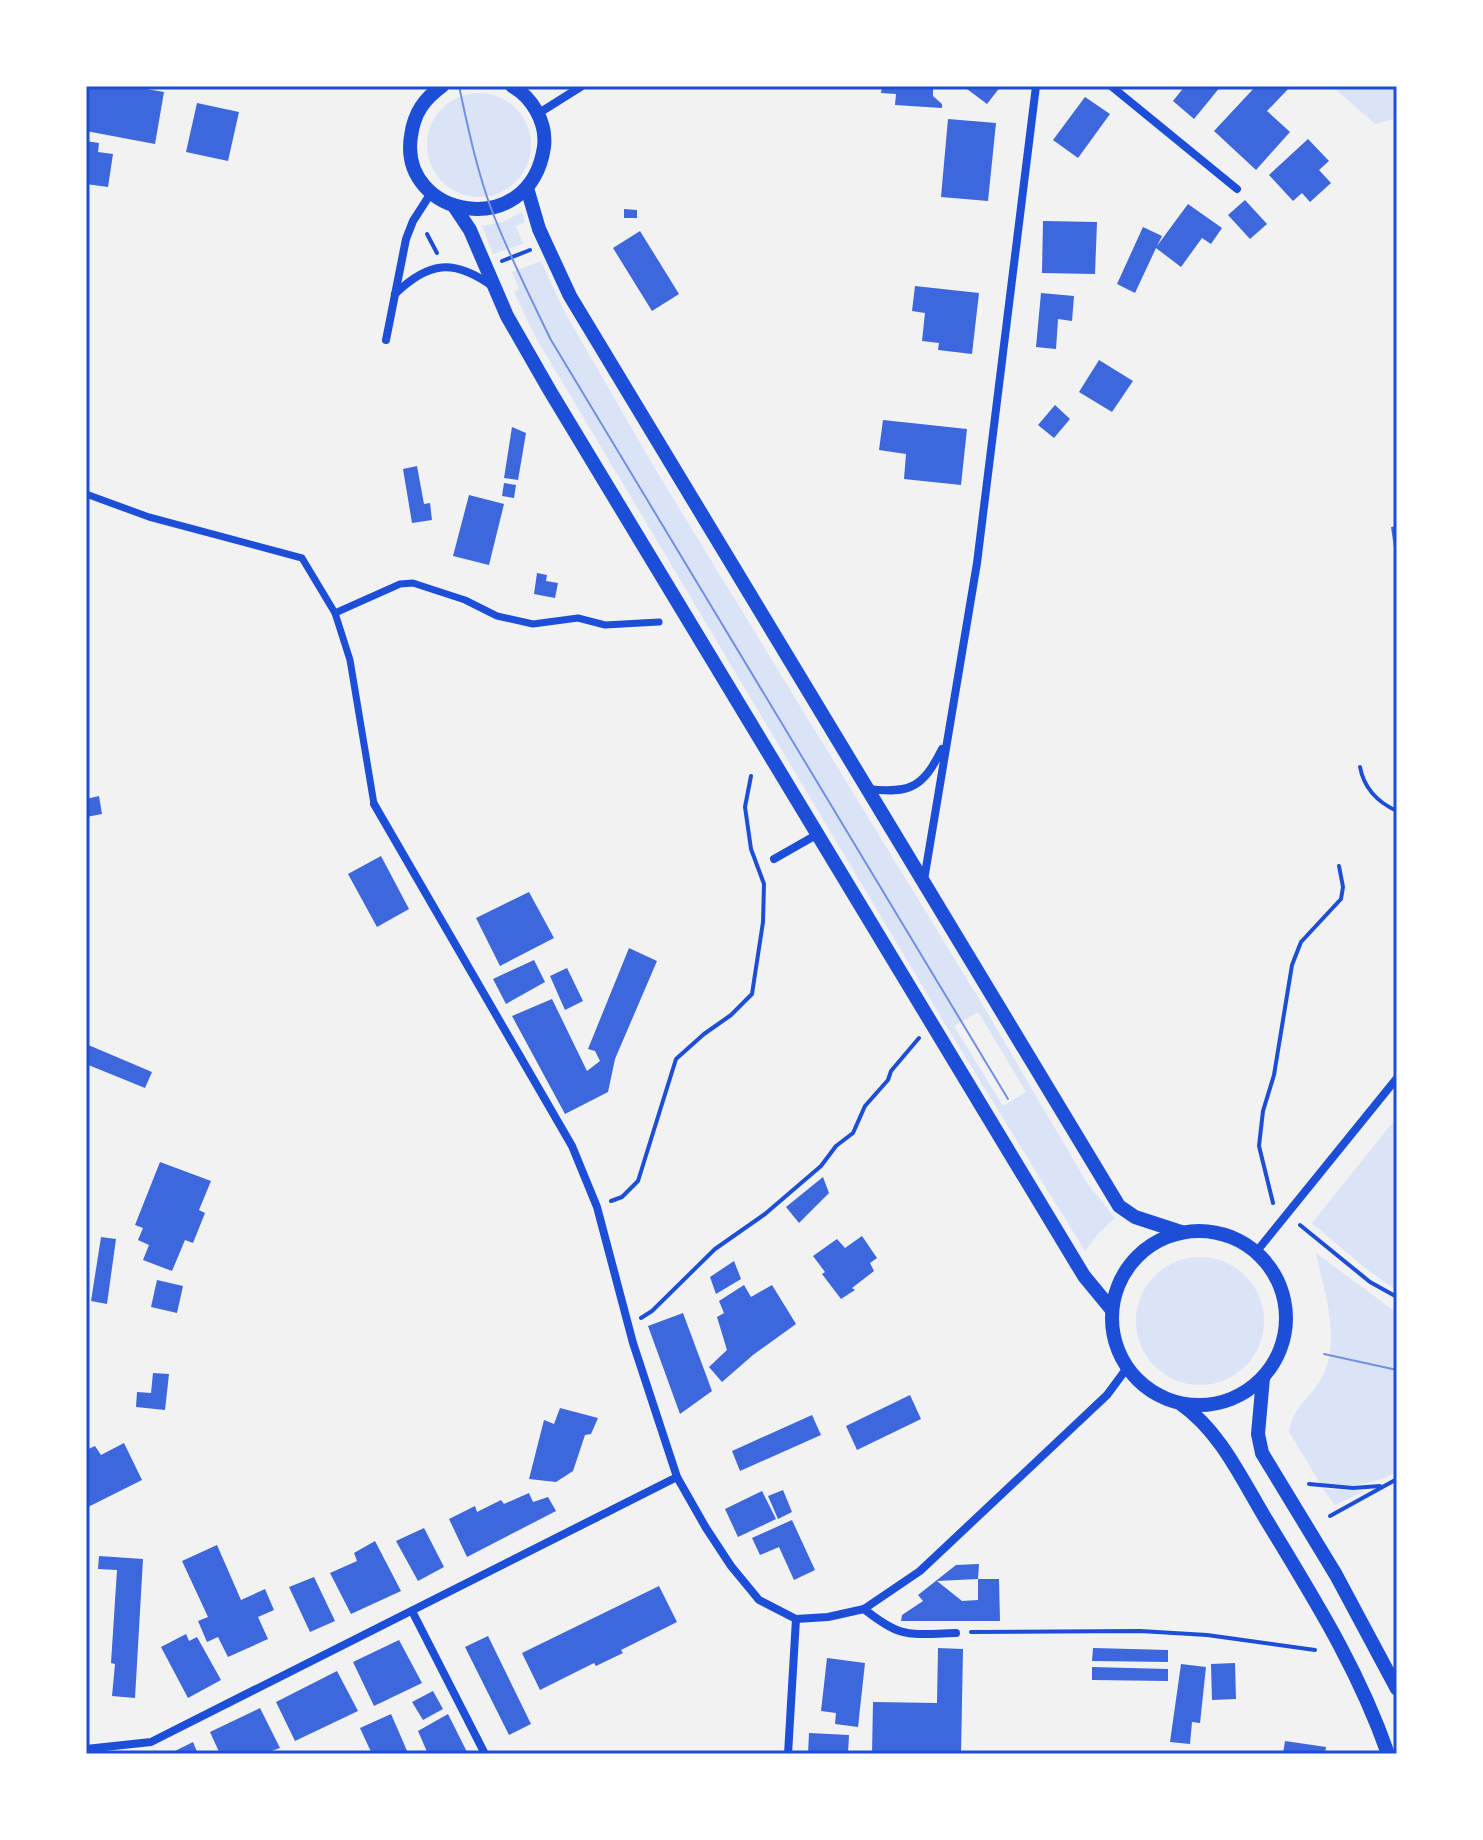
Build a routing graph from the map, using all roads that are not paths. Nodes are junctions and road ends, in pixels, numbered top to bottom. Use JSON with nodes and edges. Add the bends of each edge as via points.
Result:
{"nodes":[{"id":1,"x":442,"y":86,"type":"edge"},
{"id":2,"x":512,"y":86,"type":"edge"},
{"id":3,"x":582,"y":86,"type":"edge"},
{"id":4,"x":1036,"y":86,"type":"edge"},
{"id":5,"x":1111,"y":86,"type":"edge"},
{"id":6,"x":427,"y":92,"type":"edge"},
{"id":7,"x":539,"y":113,"type":"junction"},
{"id":8,"x":527,"y":188,"type":"junction"},
{"id":9,"x":1237,"y":189,"type":"dead end"},
{"id":10,"x":431,"y":193,"type":"junction"},
{"id":11,"x":454,"y":206,"type":"junction"},
{"id":12,"x":494,"y":287,"type":"junction"},
{"id":13,"x":395,"y":294,"type":"junction"},
{"id":14,"x":386,"y":340,"type":"dead end"},
{"id":15,"x":86,"y":494,"type":"edge"},
{"id":16,"x":335,"y":613,"type":"junction"},
{"id":17,"x":659,"y":622,"type":"dead end"},
{"id":18,"x":946,"y":741,"type":"junction"},
{"id":19,"x":866,"y":789,"type":"junction"},
{"id":20,"x":374,"y":804,"type":"joint"},
{"id":21,"x":818,"y":834,"type":"junction"},
{"id":22,"x":774,"y":859,"type":"dead end"},
{"id":23,"x":924,"y":880,"type":"junction"},
{"id":24,"x":1397,"y":1078,"type":"edge"},
{"id":25,"x":1181,"y":1232,"type":"junction"},
{"id":26,"x":1257,"y":1251,"type":"junction"},
{"id":27,"x":1112,"y":1310,"type":"junction"},
{"id":28,"x":1127,"y":1368,"type":"junction"},
{"id":29,"x":1263,"y":1378,"type":"junction"},
{"id":30,"x":1177,"y":1401,"type":"junction"},
{"id":31,"x":677,"y":1477,"type":"junction"},
{"id":32,"x":864,"y":1609,"type":"junction"},
{"id":33,"x":412,"y":1611,"type":"junction"},
{"id":34,"x":796,"y":1619,"type":"junction"},
{"id":35,"x":956,"y":1633,"type":"road end"},
{"id":36,"x":1397,"y":1689,"type":"edge"},
{"id":37,"x":86,"y":1749,"type":"edge"},
{"id":38,"x":485,"y":1754,"type":"edge"},
{"id":39,"x":788,"y":1754,"type":"edge"},
{"id":40,"x":1388,"y":1754,"type":"edge"}],
"edges":[{"from":1,"to":6,"type":"main road"},
{"from":2,"to":7,"type":"main road"},
{"from":3,"to":7,"type":"street"},
{"from":4,"to":18,"type":"street","via":[[977,563]]},
{"from":5,"to":9,"type":"street"},
{"from":6,"to":10,"type":"main road","via":[[413,120],[409,146],[415,172]]},
{"from":7,"to":8,"type":"main road","via":[[545,139],[541,165]]},
{"from":8,"to":11,"type":"main road","via":[[491,208]]},
{"from":8,"to":19,"type":"main road","via":[[539,229],[570,296]]},
{"from":10,"to":11,"type":"main road"},
{"from":10,"to":13,"type":"street","via":[[406,239]]},
{"from":11,"to":12,"type":"main road"},
{"from":12,"to":13,"type":"street","via":[[474,273],[441,267],[412,278]]},
{"from":12,"to":21,"type":"main road","via":[[550,391]]},
{"from":13,"to":14,"type":"street"},
{"from":15,"to":16,"type":"street","via":[[149,517],[302,558]]},
{"from":16,"to":17,"type":"street","via":[[413,583],[497,616],[533,624],[578,618],[605,625]]},
{"from":16,"to":20,"type":"street","via":[[350,660]]},
{"from":18,"to":19,"type":"street","via":[[928,776],[905,790]]},
{"from":18,"to":23,"type":"street"},
{"from":19,"to":23,"type":"main road"},
{"from":20,"to":31,"type":"street","via":[[572,1146],[597,1207]]},
{"from":21,"to":22,"type":"street"},
{"from":21,"to":27,"type":"main road","via":[[1084,1276]]},
{"from":23,"to":25,"type":"main road","via":[[1119,1206]]},
{"from":24,"to":26,"type":"street"},
{"from":25,"to":26,"type":"main road","via":[[1208,1230]]},
{"from":25,"to":27,"type":"main road","via":[[1155,1242],[1134,1260],[1119,1283]]},
{"from":26,"to":29,"type":"main road","via":[[1275,1273],[1286,1299],[1287,1328],[1279,1355]]},
{"from":27,"to":28,"type":"main road","via":[[1112,1330]]},
{"from":28,"to":30,"type":"main road","via":[[1149,1390]]},
{"from":28,"to":32,"type":"street","via":[[1107,1395],[920,1571]]},
{"from":29,"to":30,"type":"main road","via":[[1241,1395],[1216,1404]]},
{"from":29,"to":36,"type":"main road","via":[[1258,1434],[1262,1453]]},
{"from":30,"to":40,"type":"main road","via":[[1211,1431],[1329,1624],[1372,1708]]},
{"from":31,"to":33,"type":"street"},
{"from":31,"to":34,"type":"street","via":[[706,1528],[759,1600]]},
{"from":32,"to":34,"type":"street"},
{"from":32,"to":35,"type":"street","via":[[887,1628],[905,1634]]},
{"from":33,"to":37,"type":"street","via":[[151,1742]]},
{"from":33,"to":38,"type":"street"},
{"from":34,"to":39,"type":"street"}]}
